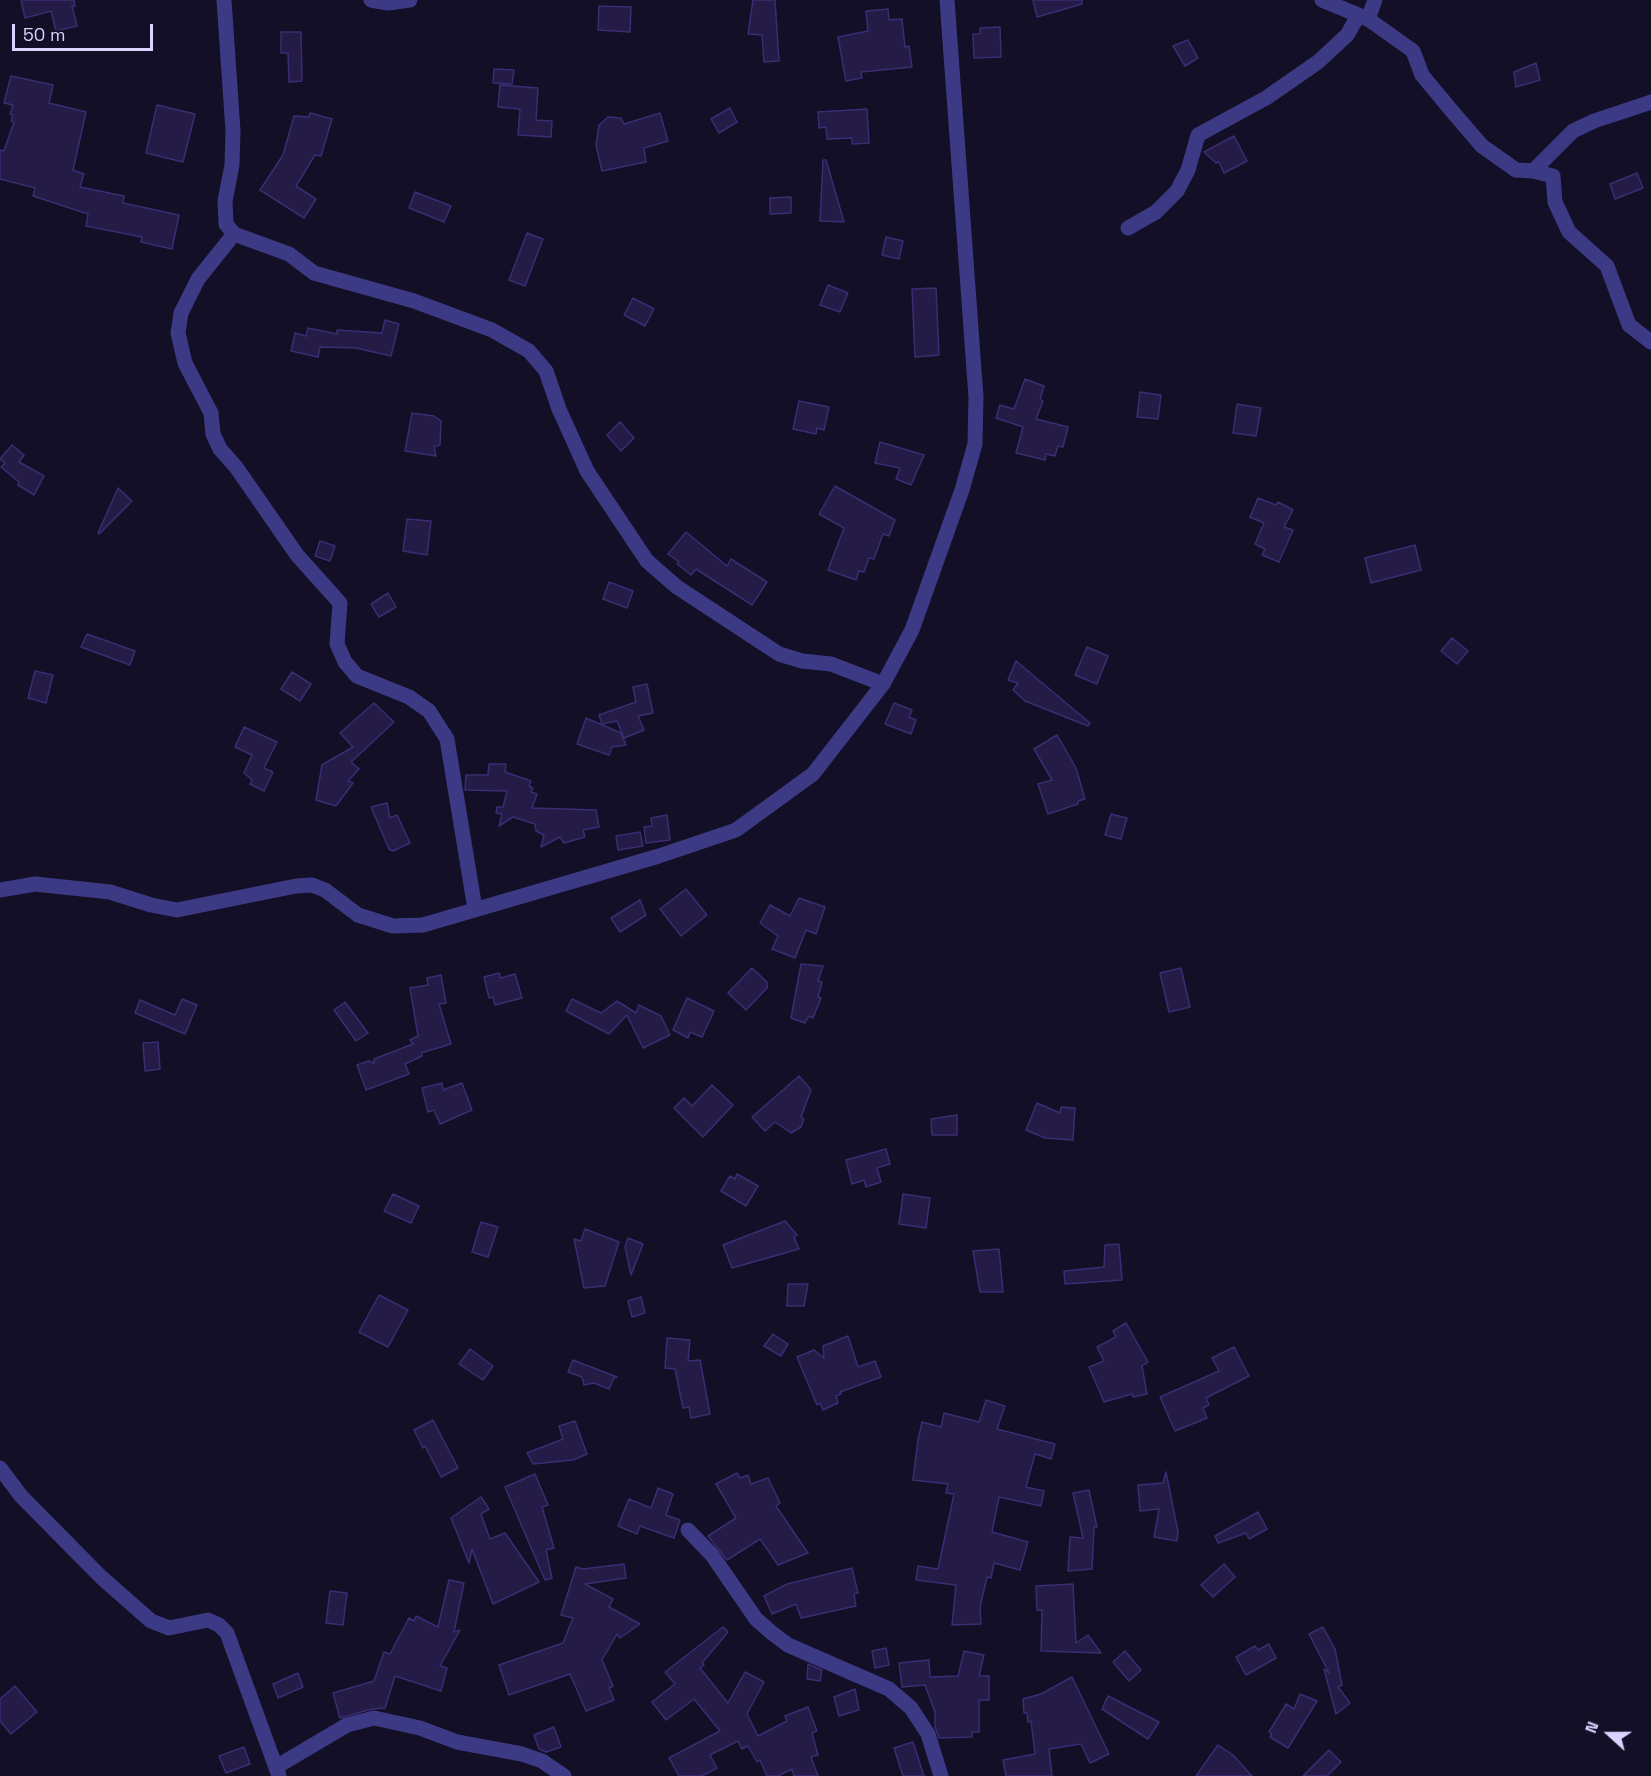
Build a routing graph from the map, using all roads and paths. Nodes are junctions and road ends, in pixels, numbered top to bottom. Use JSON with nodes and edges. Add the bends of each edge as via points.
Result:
{"nodes":[{"id":1,"x":224,"y":0,"type":"edge"},
{"id":2,"x":371,"y":0,"type":"edge"},
{"id":3,"x":410,"y":0,"type":"edge"},
{"id":4,"x":947,"y":0,"type":"edge"},
{"id":5,"x":1322,"y":0,"type":"edge"},
{"id":6,"x":1375,"y":0,"type":"edge"},
{"id":7,"x":1363,"y":17,"type":"junction"},
{"id":8,"x":1651,"y":102,"type":"edge"},
{"id":9,"x":1533,"y":171,"type":"junction"},
{"id":10,"x":1128,"y":228,"type":"dead end"},
{"id":11,"x":234,"y":234,"type":"junction"},
{"id":12,"x":1651,"y":342,"type":"edge"},
{"id":13,"x":884,"y":684,"type":"junction"},
{"id":14,"x":0,"y":890,"type":"edge"},
{"id":15,"x":475,"y":909,"type":"junction"},
{"id":16,"x":0,"y":1468,"type":"edge"},
{"id":17,"x":688,"y":1530,"type":"dead end"},
{"id":18,"x":277,"y":1772,"type":"edge"},
{"id":19,"x":564,"y":1776,"type":"edge"},
{"id":20,"x":941,"y":1776,"type":"edge"}],
"edges":[{"from":1,"to":11,"type":"street","via":[[233,131],[225,201],[226,224]]},
{"from":2,"to":3,"type":"street"},
{"from":4,"to":13,"type":"street","via":[[976,397],[975,444],[912,630]]},
{"from":5,"to":7,"type":"street"},
{"from":6,"to":7,"type":"street"},
{"from":7,"to":9,"type":"street","via":[[1413,51],[1422,75],[1482,146],[1516,170]]},
{"from":7,"to":10,"type":"street","via":[[1318,62],[1266,99],[1198,135],[1188,170],[1177,190],[1156,212]]},
{"from":8,"to":9,"type":"street","via":[[1573,131]]},
{"from":9,"to":12,"type":"street","via":[[1552,176],[1555,202],[1569,232],[1607,266],[1629,325]]},
{"from":11,"to":13,"type":"street","via":[[289,254],[314,273],[414,301],[492,330],[529,351],[546,371],[587,471],[647,561],[677,586],[779,654],[831,664]]},
{"from":11,"to":15,"type":"street","via":[[198,279],[181,313],[178,333],[185,363],[211,413],[219,449],[236,467],[297,555],[340,603],[337,644],[345,662],[357,676],[429,711],[447,738]]},
{"from":13,"to":15,"type":"street","via":[[813,774],[736,830]]},
{"from":14,"to":15,"type":"street","via":[[35,884],[110,892],[177,910],[312,885],[358,915],[393,926],[423,925]]},
{"from":16,"to":18,"type":"street","via":[[21,1496],[101,1577],[152,1621],[169,1628],[208,1620],[227,1633]]},
{"from":17,"to":20,"type":"street","via":[[712,1555],[756,1619],[772,1633],[788,1645],[889,1689],[911,1708],[928,1734]]},
{"from":18,"to":19,"type":"street","via":[[347,1725],[374,1718],[420,1728],[457,1742],[522,1754],[542,1761]]}]}
